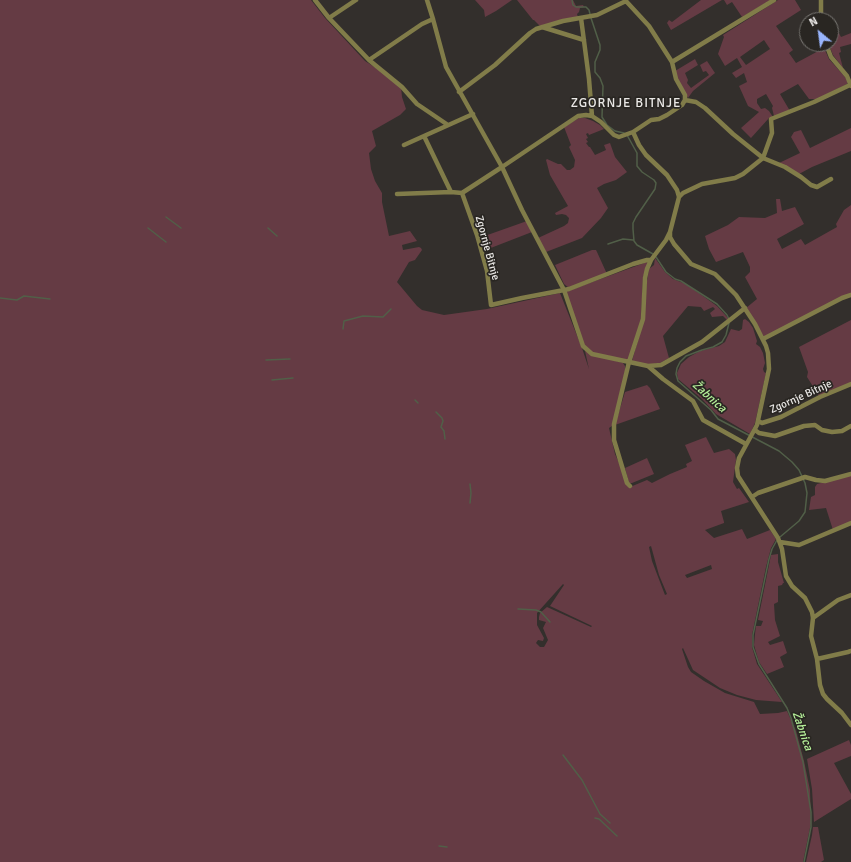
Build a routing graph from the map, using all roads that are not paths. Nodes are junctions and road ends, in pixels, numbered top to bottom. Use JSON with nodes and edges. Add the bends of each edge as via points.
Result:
{"nodes":[{"id":1,"x":315,"y":0,"type":"edge"},
{"id":2,"x":356,"y":0,"type":"edge"},
{"id":3,"x":426,"y":0,"type":"edge"},
{"id":4,"x":774,"y":0,"type":"edge"},
{"id":5,"x":821,"y":0,"type":"edge"},
{"id":6,"x":626,"y":1,"type":"edge"},
{"id":7,"x":821,"y":12,"type":"edge"},
{"id":8,"x":329,"y":18,"type":"junction"},
{"id":9,"x":581,"y":18,"type":"junction"},
{"id":10,"x":433,"y":20,"type":"junction"},
{"id":11,"x":542,"y":27,"type":"junction"},
{"id":12,"x":584,"y":40,"type":"junction"},
{"id":13,"x":829,"y":52,"type":"edge"},
{"id":14,"x":369,"y":60,"type":"junction"},
{"id":15,"x":672,"y":62,"type":"junction"},
{"id":16,"x":851,"y":85,"type":"edge"},
{"id":17,"x":459,"y":92,"type":"junction"},
{"id":18,"x":685,"y":100,"type":"junction"},
{"id":19,"x":473,"y":114,"type":"junction"},
{"id":20,"x":592,"y":116,"type":"junction"},
{"id":21,"x":448,"y":125,"type":"junction"},
{"id":22,"x":632,"y":132,"type":"junction"},
{"id":23,"x":424,"y":136,"type":"junction"},
{"id":24,"x":404,"y":145,"type":"dead end"},
{"id":25,"x":763,"y":158,"type":"junction"},
{"id":26,"x":502,"y":167,"type":"junction"},
{"id":27,"x":831,"y":179,"type":"dead end"},
{"id":28,"x":451,"y":192,"type":"junction"},
{"id":29,"x":462,"y":193,"type":"junction"},
{"id":30,"x":397,"y":194,"type":"dead end"},
{"id":31,"x":679,"y":197,"type":"junction"},
{"id":32,"x":670,"y":232,"type":"junction"},
{"id":33,"x":652,"y":259,"type":"junction"},
{"id":34,"x":564,"y":290,"type":"junction"},
{"id":35,"x":851,"y":295,"type":"edge"},
{"id":36,"x":744,"y":308,"type":"junction"},
{"id":37,"x":763,"y":339,"type":"junction"},
{"id":38,"x":629,"y":362,"type":"junction"},
{"id":39,"x":648,"y":366,"type":"junction"},
{"id":40,"x":851,"y":384,"type":"edge"},
{"id":41,"x":758,"y":421,"type":"junction"},
{"id":42,"x":851,"y":426,"type":"edge"},
{"id":43,"x":754,"y":431,"type":"junction"},
{"id":44,"x":748,"y":442,"type":"junction"},
{"id":45,"x":851,"y":474,"type":"edge"},
{"id":46,"x":630,"y":486,"type":"dead end"},
{"id":47,"x":752,"y":497,"type":"junction"},
{"id":48,"x":851,"y":523,"type":"edge"},
{"id":49,"x":780,"y":542,"type":"junction"},
{"id":50,"x":851,"y":595,"type":"edge"},
{"id":51,"x":813,"y":618,"type":"junction"},
{"id":52,"x":851,"y":651,"type":"edge"},
{"id":53,"x":817,"y":659,"type":"junction"},
{"id":54,"x":849,"y":718,"type":"edge"},
{"id":55,"x":851,"y":725,"type":"edge"}],
"edges":[{"from":1,"to":8,"type":"street"},
{"from":2,"to":8,"type":"street"},
{"from":3,"to":10,"type":"street"},
{"from":4,"to":15,"type":"street"},
{"from":5,"to":7,"type":"street"},
{"from":6,"to":9,"type":"street"},
{"from":6,"to":15,"type":"street","via":[[650,26]]},
{"from":8,"to":14,"type":"street"},
{"from":9,"to":11,"type":"street"},
{"from":9,"to":12,"type":"street"},
{"from":10,"to":14,"type":"street","via":[[422,24]]},
{"from":10,"to":17,"type":"street","via":[[446,67]]},
{"from":11,"to":12,"type":"street"},
{"from":11,"to":17,"type":"street","via":[[530,33],[495,65]]},
{"from":12,"to":20,"type":"street"},
{"from":13,"to":16,"type":"street"},
{"from":14,"to":21,"type":"street","via":[[402,86],[417,104]]},
{"from":15,"to":18,"type":"street"},
{"from":16,"to":25,"type":"street","via":[[771,119],[772,133]]},
{"from":17,"to":19,"type":"street"},
{"from":18,"to":22,"type":"street","via":[[667,115],[651,120]]},
{"from":18,"to":25,"type":"street","via":[[696,102],[705,108]]},
{"from":19,"to":21,"type":"street"},
{"from":19,"to":26,"type":"street"},
{"from":20,"to":22,"type":"street","via":[[619,138]]},
{"from":20,"to":26,"type":"street","via":[[581,115],[573,119]]},
{"from":21,"to":23,"type":"street"},
{"from":22,"to":31,"type":"street","via":[[646,156],[675,185]]},
{"from":23,"to":24,"type":"street"},
{"from":23,"to":28,"type":"street"},
{"from":25,"to":27,"type":"street","via":[[786,167],[810,185],[817,187]]},
{"from":25,"to":31,"type":"street","via":[[735,178],[702,184]]},
{"from":26,"to":29,"type":"street"},
{"from":26,"to":34,"type":"street"},
{"from":28,"to":29,"type":"street"},
{"from":28,"to":30,"type":"street"},
{"from":29,"to":34,"type":"street","name":"Zgornje Bitnje","via":[[487,271],[491,306]]},
{"from":31,"to":32,"type":"street"},
{"from":32,"to":33,"type":"street"},
{"from":32,"to":36,"type":"street","name":"Zgornje Bitnje","via":[[674,244],[686,259],[719,278],[736,295]]},
{"from":33,"to":34,"type":"street","name":"Zgornje Bitnje"},
{"from":33,"to":38,"type":"street","via":[[645,278],[643,319]]},
{"from":34,"to":38,"type":"street","via":[[583,346],[592,354]]},
{"from":35,"to":37,"type":"street"},
{"from":36,"to":37,"type":"street","name":"Zgornje Bitnje"},
{"from":36,"to":39,"type":"street","via":[[702,342],[661,364]]},
{"from":37,"to":41,"type":"street","name":"Zgornje Bitnje","via":[[768,353],[769,369]]},
{"from":38,"to":39,"type":"street"},
{"from":38,"to":46,"type":"street","via":[[613,432]]},
{"from":39,"to":44,"type":"street","via":[[693,401],[703,420]]},
{"from":40,"to":41,"type":"street","name":"Zgornje Bitnje","via":[[780,417],[762,423]]},
{"from":41,"to":43,"type":"street","name":"Zgornje Bitnje"},
{"from":42,"to":43,"type":"street","via":[[842,431],[832,432],[815,425],[804,426],[775,436]]},
{"from":43,"to":44,"type":"street","name":"Zgornje Bitnje"},
{"from":44,"to":47,"type":"street","name":"Zgornje Bitnje","via":[[739,458],[737,472]]},
{"from":45,"to":47,"type":"street","via":[[825,481],[803,478]]},
{"from":47,"to":49,"type":"street","name":"Zgornje Bitnje"},
{"from":48,"to":49,"type":"street","via":[[800,545]]},
{"from":49,"to":51,"type":"street","via":[[786,576],[805,598]]},
{"from":50,"to":51,"type":"street","via":[[838,600]]},
{"from":51,"to":53,"type":"street","via":[[811,636]]},
{"from":52,"to":53,"type":"street"},
{"from":53,"to":54,"type":"street","via":[[823,694]]},
{"from":54,"to":55,"type":"street"}]}
